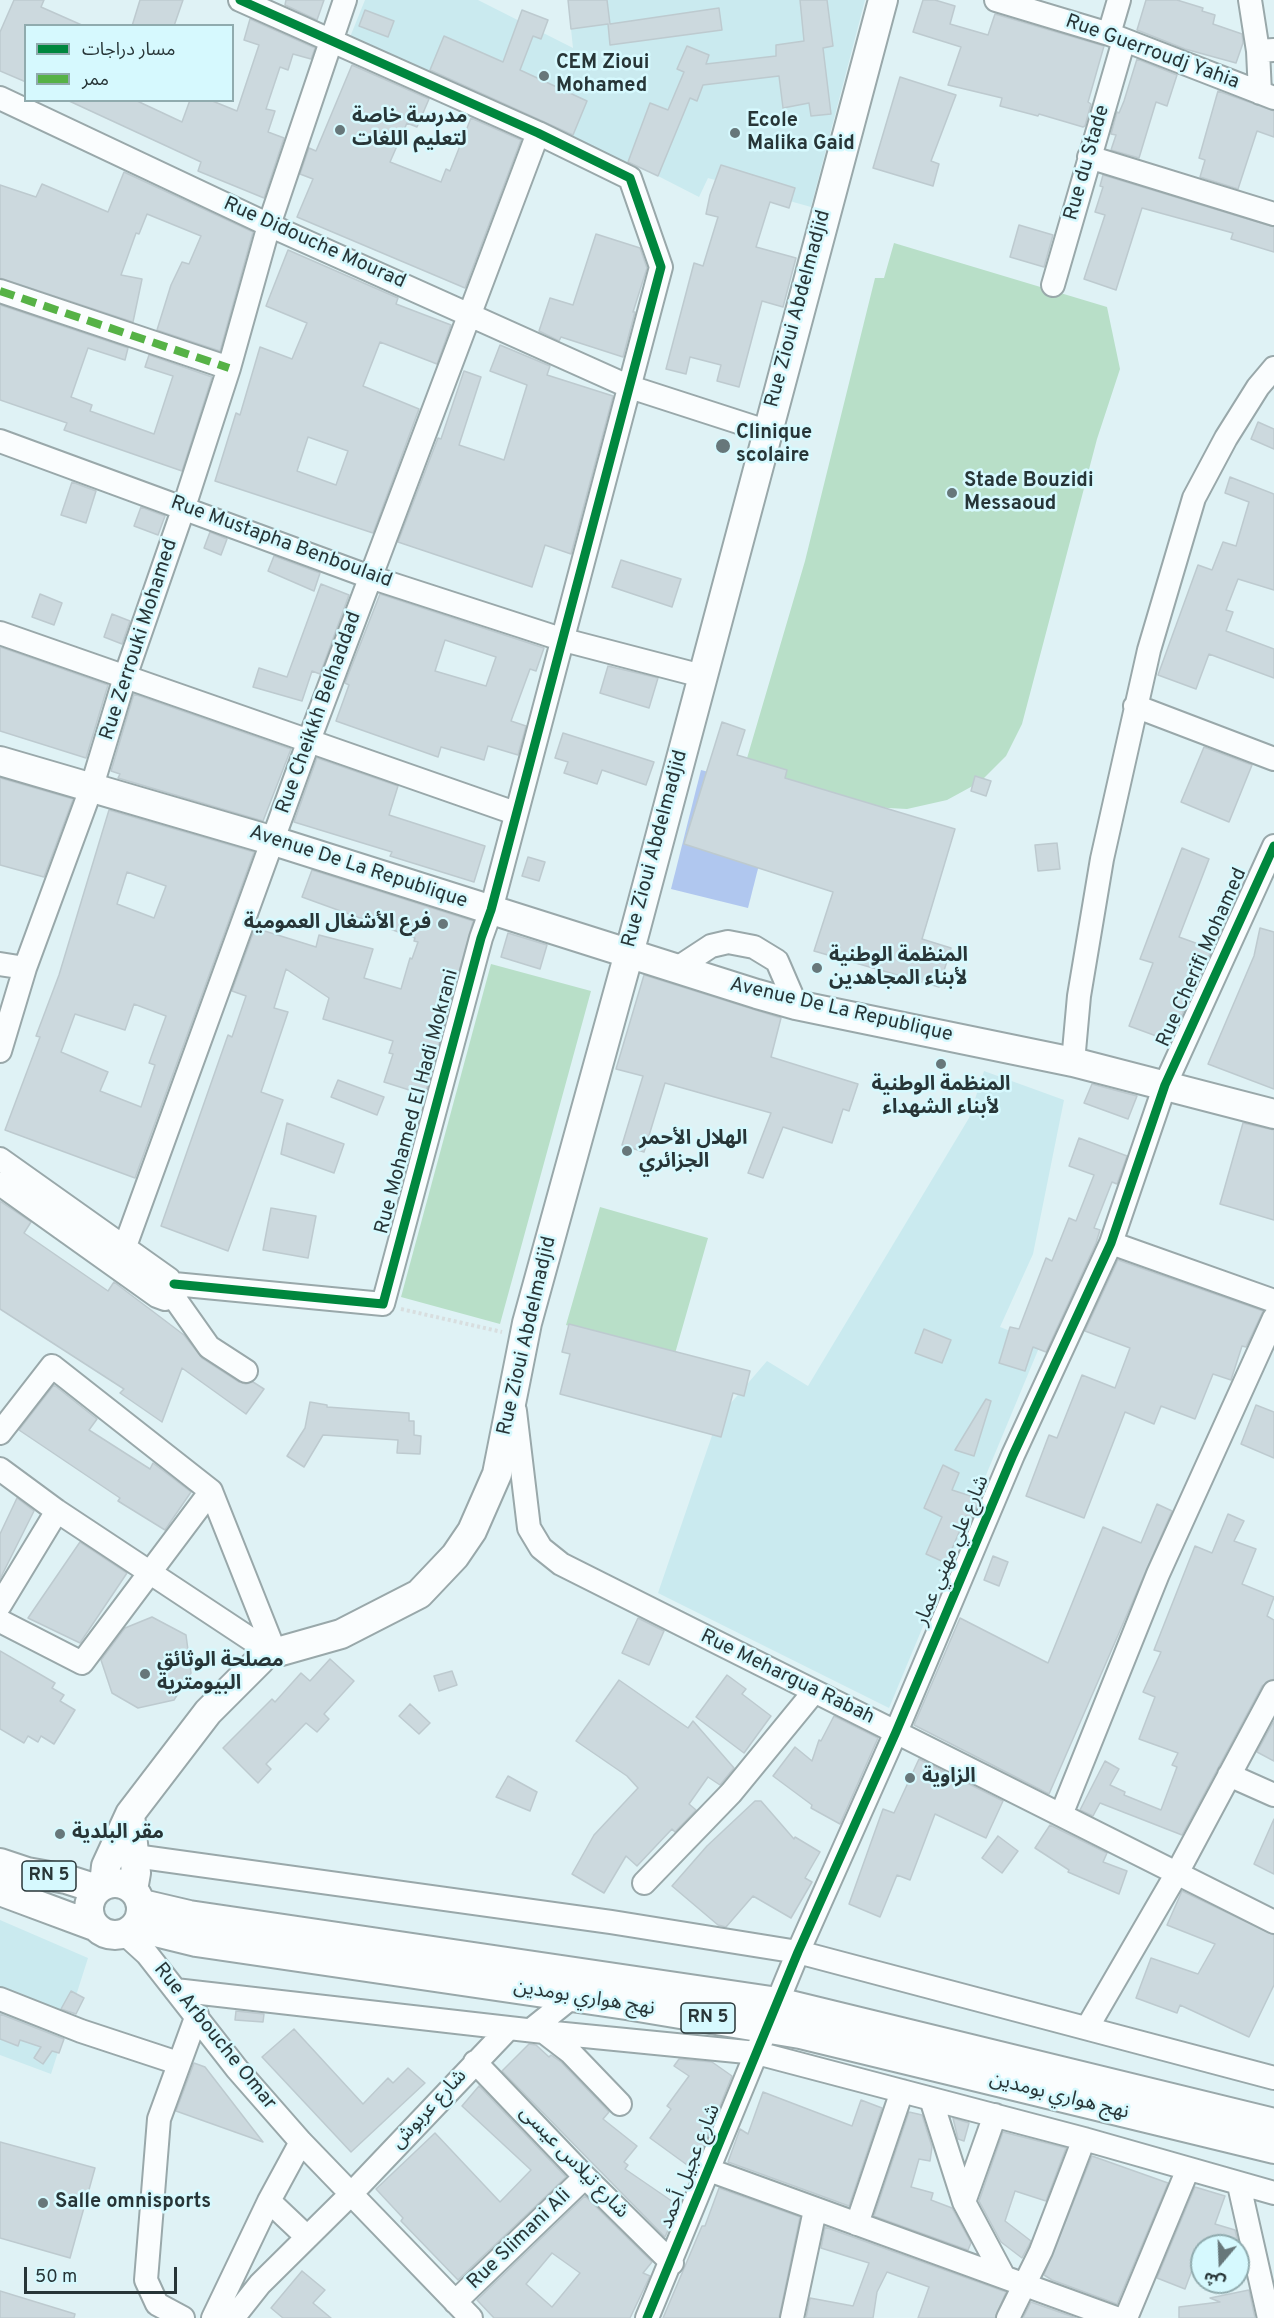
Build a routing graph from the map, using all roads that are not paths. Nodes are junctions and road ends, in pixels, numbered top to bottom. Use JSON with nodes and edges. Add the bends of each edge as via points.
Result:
{"nodes":[{"id":1,"x":240,"y":0,"type":"edge"},
{"id":2,"x":345,"y":0,"type":"edge"},
{"id":3,"x":883,"y":0,"type":"edge"},
{"id":4,"x":996,"y":0,"type":"edge"},
{"id":5,"x":1119,"y":0,"type":"edge"},
{"id":6,"x":1250,"y":0,"type":"edge"},
{"id":7,"x":1116,"y":37,"type":"junction"},
{"id":8,"x":333,"y":40,"type":"junction"},
{"id":9,"x":1266,"y":50,"type":"edge"},
{"id":10,"x":1267,"y":96,"type":"edge"},
{"id":11,"x":0,"y":98,"type":"edge"},
{"id":12,"x":538,"y":133,"type":"junction"},
{"id":13,"x":1089,"y":157,"type":"junction"},
{"id":14,"x":1274,"y":214,"type":"edge"},
{"id":15,"x":269,"y":225,"type":"junction"},
{"id":16,"x":1053,"y":285,"type":"dead end"},
{"id":17,"x":0,"y":291,"type":"edge"},
{"id":18,"x":470,"y":313,"type":"junction"},
{"id":19,"x":229,"y":368,"type":"junction"},
{"id":20,"x":1274,"y":368,"type":"edge"},
{"id":21,"x":630,"y":387,"type":"junction"},
{"id":22,"x":766,"y":431,"type":"junction"},
{"id":23,"x":0,"y":441,"type":"edge"},
{"id":24,"x":184,"y":507,"type":"junction"},
{"id":25,"x":370,"y":577,"type":"junction"},
{"id":26,"x":0,"y":633,"type":"edge"},
{"id":27,"x":564,"y":640,"type":"junction"},
{"id":28,"x":702,"y":676,"type":"junction"},
{"id":29,"x":125,"y":677,"type":"junction"},
{"id":30,"x":1135,"y":706,"type":"junction"},
{"id":31,"x":308,"y":743,"type":"junction"},
{"id":32,"x":1274,"y":759,"type":"edge"},
{"id":33,"x":0,"y":761,"type":"edge"},
{"id":34,"x":92,"y":786,"type":"junction"},
{"id":35,"x":515,"y":813,"type":"junction"},
{"id":36,"x":274,"y":841,"type":"junction"},
{"id":37,"x":1274,"y":846,"type":"edge"},
{"id":38,"x":491,"y":910,"type":"junction"},
{"id":39,"x":628,"y":955,"type":"junction"},
{"id":40,"x":0,"y":964,"type":"edge"},
{"id":41,"x":26,"y":968,"type":"junction"},
{"id":42,"x":676,"y":969,"type":"junction"},
{"id":43,"x":796,"y":1005,"type":"junction"},
{"id":44,"x":0,"y":1051,"type":"edge"},
{"id":45,"x":1073,"y":1062,"type":"junction"},
{"id":46,"x":1165,"y":1085,"type":"junction"},
{"id":47,"x":1274,"y":1114,"type":"edge"},
{"id":48,"x":0,"y":1159,"type":"edge"},
{"id":49,"x":0,"y":1184,"type":"edge"},
{"id":50,"x":1112,"y":1243,"type":"junction"},
{"id":51,"x":116,"y":1256,"type":"junction"},
{"id":52,"x":174,"y":1290,"type":"junction"},
{"id":53,"x":1274,"y":1301,"type":"edge"},
{"id":54,"x":1274,"y":1318,"type":"edge"},
{"id":55,"x":246,"y":1371,"type":"dead end"},
{"id":56,"x":513,"y":1395,"type":"junction"},
{"id":57,"x":0,"y":1433,"type":"edge"},
{"id":58,"x":0,"y":1469,"type":"edge"},
{"id":59,"x":211,"y":1491,"type":"junction"},
{"id":60,"x":57,"y":1511,"type":"junction"},
{"id":61,"x":151,"y":1574,"type":"junction"},
{"id":62,"x":0,"y":1605,"type":"edge"},
{"id":63,"x":0,"y":1621,"type":"edge"},
{"id":64,"x":268,"y":1650,"type":"junction"},
{"id":65,"x":1274,"y":1692,"type":"edge"},
{"id":66,"x":813,"y":1693,"type":"junction"},
{"id":67,"x":896,"y":1732,"type":"junction"},
{"id":68,"x":1229,"y":1775,"type":"junction"},
{"id":69,"x":1274,"y":1795,"type":"edge"},
{"id":70,"x":130,"y":1814,"type":"junction"},
{"id":71,"x":1061,"y":1815,"type":"junction"},
{"id":72,"x":135,"y":1856,"type":"junction"},
{"id":73,"x":0,"y":1863,"type":"edge"},
{"id":74,"x":1177,"y":1873,"type":"junction"},
{"id":75,"x":644,"y":1882,"type":"dead end"},
{"id":76,"x":101,"y":1887,"type":"junction"},
{"id":77,"x":0,"y":1891,"type":"edge"},
{"id":78,"x":134,"y":1914,"type":"junction"},
{"id":79,"x":1274,"y":1922,"type":"edge"},
{"id":80,"x":94,"y":1926,"type":"junction"},
{"id":81,"x":798,"y":1953,"type":"junction"},
{"id":82,"x":175,"y":1990,"type":"junction"},
{"id":83,"x":572,"y":1996,"type":"junction"},
{"id":84,"x":0,"y":1999,"type":"edge"},
{"id":85,"x":778,"y":2002,"type":"junction"},
{"id":86,"x":196,"y":2015,"type":"junction"},
{"id":87,"x":1087,"y":2028,"type":"junction"},
{"id":88,"x":528,"y":2030,"type":"junction"},
{"id":89,"x":762,"y":2041,"type":"junction"},
{"id":90,"x":475,"y":2062,"type":"junction"},
{"id":91,"x":178,"y":2064,"type":"junction"},
{"id":92,"x":1274,"y":2078,"type":"edge"},
{"id":93,"x":902,"y":2091,"type":"junction"},
{"id":94,"x":931,"y":2099,"type":"junction"},
{"id":95,"x":620,"y":2104,"type":"dead end"},
{"id":96,"x":995,"y":2115,"type":"junction"},
{"id":97,"x":1274,"y":2123,"type":"edge"},
{"id":98,"x":1084,"y":2139,"type":"junction"},
{"id":99,"x":301,"y":2142,"type":"junction"},
{"id":100,"x":1274,"y":2149,"type":"edge"},
{"id":101,"x":1188,"y":2169,"type":"junction"},
{"id":102,"x":709,"y":2170,"type":"junction"},
{"id":103,"x":585,"y":2177,"type":"junction"},
{"id":104,"x":1239,"y":2185,"type":"junction"},
{"id":105,"x":351,"y":2193,"type":"junction"},
{"id":106,"x":1274,"y":2193,"type":"edge"},
{"id":107,"x":269,"y":2201,"type":"junction"},
{"id":108,"x":964,"y":2202,"type":"junction"},
{"id":109,"x":816,"y":2210,"type":"junction"},
{"id":110,"x":857,"y":2224,"type":"junction"},
{"id":111,"x":307,"y":2237,"type":"junction"},
{"id":112,"x":672,"y":2263,"type":"junction"},
{"id":113,"x":1013,"y":2281,"type":"junction"},
{"id":114,"x":455,"y":2302,"type":"junction"},
{"id":115,"x":183,"y":2318,"type":"edge"},
{"id":116,"x":213,"y":2318,"type":"edge"},
{"id":117,"x":233,"y":2318,"type":"edge"},
{"id":118,"x":471,"y":2318,"type":"edge"},
{"id":119,"x":647,"y":2318,"type":"edge"},
{"id":120,"x":792,"y":2318,"type":"edge"},
{"id":121,"x":1008,"y":2318,"type":"edge"},
{"id":122,"x":1116,"y":2318,"type":"edge"},
{"id":123,"x":1126,"y":2318,"type":"edge"},
{"id":124,"x":1269,"y":2318,"type":"edge"}],
"edges":[{"from":1,"to":8,"type":"street","name":"Rue Mohamed El Hadi Mokrani"},
{"from":2,"to":8,"type":"street","name":"Rue Zerrouki Mohamed"},
{"from":3,"to":22,"type":"main road","name":"Rue Zioui Abdelmadjid"},
{"from":4,"to":7,"type":"street","name":"Rue Guerroudj Yahia"},
{"from":5,"to":7,"type":"street","name":"Rue du Stade"},
{"from":6,"to":9,"type":"street"},
{"from":7,"to":10,"type":"street","name":"Rue Guerroudj Yahia"},
{"from":7,"to":13,"type":"street","name":"Rue du Stade"},
{"from":8,"to":12,"type":"street","name":"Rue Mohamed El Hadi Mokrani"},
{"from":8,"to":15,"type":"street","name":"Rue Zerrouki Mohamed"},
{"from":9,"to":10,"type":"street"},
{"from":11,"to":15,"type":"street","name":"Rue Didouche Mourad"},
{"from":12,"to":18,"type":"street","name":"Rue Cheikkh Belhaddad"},
{"from":12,"to":21,"type":"street","name":"Rue Mohamed El Hadi Mokrani","via":[[630,178],[661,267]]},
{"from":13,"to":14,"type":"street"},
{"from":13,"to":16,"type":"street","name":"Rue du Stade"},
{"from":15,"to":18,"type":"street","name":"Rue Didouche Mourad"},
{"from":15,"to":19,"type":"street","name":"Rue Zerrouki Mohamed"},
{"from":17,"to":19,"type":"street"},
{"from":18,"to":21,"type":"street","name":"Rue Didouche Mourad"},
{"from":18,"to":25,"type":"street","name":"Rue Cheikkh Belhaddad"},
{"from":19,"to":24,"type":"street","name":"Rue Zerrouki Mohamed"},
{"from":20,"to":30,"type":"street","via":[[1226,438],[1194,498]]},
{"from":21,"to":22,"type":"street","name":"Rue Didouche Mourad"},
{"from":21,"to":27,"type":"street","name":"Rue Mohamed El Hadi Mokrani"},
{"from":22,"to":28,"type":"main road","name":"Rue Zioui Abdelmadjid"},
{"from":23,"to":24,"type":"street","name":"Rue Mustapha Benboulaid"},
{"from":24,"to":25,"type":"street","name":"Rue Mustapha Benboulaid"},
{"from":24,"to":29,"type":"street","name":"Rue Zerrouki Mohamed"},
{"from":25,"to":27,"type":"street","name":"Rue Mustapha Benboulaid"},
{"from":25,"to":31,"type":"street","name":"Rue Cheikkh Belhaddad"},
{"from":26,"to":29,"type":"street"},
{"from":27,"to":28,"type":"street","name":"Rue Mustapha Benboulaid"},
{"from":27,"to":35,"type":"street","name":"Rue Mohamed El Hadi Mokrani"},
{"from":28,"to":39,"type":"main road","name":"Rue Zioui Abdelmadjid"},
{"from":29,"to":31,"type":"street"},
{"from":29,"to":34,"type":"street","name":"Rue Zerrouki Mohamed"},
{"from":30,"to":32,"type":"street"},
{"from":30,"to":45,"type":"street","via":[[1102,859],[1079,996]]},
{"from":31,"to":35,"type":"street"},
{"from":31,"to":36,"type":"street","name":"Rue Cheikkh Belhaddad"},
{"from":33,"to":34,"type":"main road","name":"Avenue De La Republique"},
{"from":34,"to":36,"type":"main road","name":"Avenue De La Republique"},
{"from":34,"to":41,"type":"street","name":"Rue Zerrouki Mohamed"},
{"from":35,"to":38,"type":"street","name":"Rue Mohamed El Hadi Mokrani"},
{"from":36,"to":38,"type":"main road","name":"Avenue De La Republique"},
{"from":36,"to":51,"type":"street","name":"Rue Cheikkh Belhaddad"},
{"from":37,"to":46,"type":"street","name":"Rue Cherifi Mohamed"},
{"from":38,"to":39,"type":"main road","name":"Avenue De La Republique"},
{"from":38,"to":52,"type":"street","name":"Rue Mohamed El Hadi Mokrani","via":[[383,1304],[223,1290]]},
{"from":39,"to":42,"type":"main road","name":"Avenue De La Republique"},
{"from":39,"to":56,"type":"main road","name":"Rue Zioui Abdelmadjid","via":[[524,1337]]},
{"from":40,"to":41,"type":"street"},
{"from":41,"to":44,"type":"street","name":"Rue Zerrouki Mohamed"},
{"from":42,"to":43,"type":"main road","name":"Avenue De La Republique"},
{"from":42,"to":43,"type":"street","via":[[711,946],[728,942],[754,947],[777,961]]},
{"from":43,"to":45,"type":"main road","name":"Avenue De La Republique"},
{"from":45,"to":46,"type":"main road","name":"Avenue De La Republique"},
{"from":46,"to":47,"type":"main road","name":"Avenue De La Republique"},
{"from":46,"to":50,"type":"street","name":"شارع علي مهني عمار"},
{"from":48,"to":51,"type":"street"},
{"from":49,"to":51,"type":"street"},
{"from":50,"to":53,"type":"street"},
{"from":50,"to":67,"type":"street","name":"شارع علي مهني عمار","via":[[1013,1455]]},
{"from":51,"to":52,"type":"street","via":[[161,1298]]},
{"from":52,"to":55,"type":"street","via":[[209,1347]]},
{"from":54,"to":71,"type":"street","via":[[1158,1574]]},
{"from":56,"to":64,"type":"main road","name":"Rue Zioui Abdelmadjid","via":[[497,1474],[472,1531],[455,1556],[419,1594],[341,1634]]},
{"from":56,"to":66,"type":"street","name":"Rue Mehargua Rabah","via":[[529,1528],[541,1548],[561,1564]]},
{"from":57,"to":59,"type":"street","via":[[52,1366]]},
{"from":58,"to":60,"type":"street"},
{"from":59,"to":61,"type":"street"},
{"from":59,"to":64,"type":"street"},
{"from":60,"to":61,"type":"street"},
{"from":60,"to":62,"type":"street"},
{"from":61,"to":63,"type":"street","via":[[82,1663]]},
{"from":61,"to":64,"type":"street"},
{"from":64,"to":70,"type":"main road","via":[[207,1712]]},
{"from":65,"to":68,"type":"street"},
{"from":66,"to":67,"type":"street","name":"Rue Mehargua Rabah"},
{"from":66,"to":75,"type":"street","via":[[731,1793]]},
{"from":67,"to":71,"type":"street","name":"Rue Mehargua Rabah"},
{"from":67,"to":81,"type":"street","name":"شارع علي مهني عمار"},
{"from":68,"to":69,"type":"street"},
{"from":68,"to":74,"type":"street"},
{"from":70,"to":72,"type":"main road"},
{"from":70,"to":76,"type":"main road","via":[[106,1866]]},
{"from":71,"to":74,"type":"street","name":"Rue Mehargua Rabah"},
{"from":72,"to":78,"type":"main road"},
{"from":72,"to":81,"type":"street","via":[[610,1922]]},
{"from":73,"to":76,"type":"main road","number":"RN 5"},
{"from":74,"to":79,"type":"street","name":"Rue Mehargua Rabah"},
{"from":74,"to":87,"type":"street"},
{"from":76,"to":78,"type":"main road","via":[[119,1883]]},
{"from":76,"to":80,"type":"main road","via":[[89,1903]]},
{"from":77,"to":80,"type":"main road","number":"RN 5"},
{"from":78,"to":80,"type":"main road","via":[[112,1936]]},
{"from":78,"to":82,"type":"street","name":"Rue Arbouche Omar","via":[[147,1954]]},
{"from":78,"to":83,"type":"main road","name":"نهج هواري بومدين","number":"RN 5","via":[[196,1942]]},
{"from":78,"to":85,"type":"main road","name":"نهج هواري بومدين","number":"RN 5","via":[[189,1915]]},
{"from":81,"to":85,"type":"street","name":"شارع علي مهني عمار"},
{"from":81,"to":87,"type":"street"},
{"from":82,"to":86,"type":"street","name":"Rue Arbouche Omar"},
{"from":82,"to":88,"type":"street"},
{"from":83,"to":88,"type":"street","name":"شارع عربوش"},
{"from":83,"to":89,"type":"main road","name":"نهج هواري بومدين","number":"RN 5"},
{"from":84,"to":91,"type":"street"},
{"from":85,"to":89,"type":"street","name":"شارع علي مهني عمار"},
{"from":85,"to":97,"type":"main road","name":"نهج هواري بومدين","number":"RN 5"},
{"from":86,"to":91,"type":"street"},
{"from":86,"to":99,"type":"street","name":"Rue Arbouche Omar"},
{"from":87,"to":92,"type":"street"},
{"from":88,"to":89,"type":"street"},
{"from":88,"to":90,"type":"street","name":"شارع عربوش"},
{"from":88,"to":95,"type":"street","via":[[570,2052]]},
{"from":89,"to":93,"type":"street"},
{"from":89,"to":100,"type":"main road","name":"نهج هواري بومدين","number":"RN 5","via":[[812,2036]]},
{"from":89,"to":102,"type":"street","name":"شارع عجيل أحمد"},
{"from":90,"to":103,"type":"street","name":"شارع تيلاس عيسى"},
{"from":90,"to":105,"type":"street","name":"شارع عربوش"},
{"from":91,"to":115,"type":"street","via":[[159,2119],[146,2280],[157,2304]]},
{"from":93,"to":94,"type":"street"},
{"from":93,"to":110,"type":"street"},
{"from":94,"to":96,"type":"street"},
{"from":94,"to":108,"type":"street"},
{"from":96,"to":98,"type":"street"},
{"from":96,"to":108,"type":"street"},
{"from":98,"to":101,"type":"street"},
{"from":98,"to":113,"type":"street","via":[[1041,2252]]},
{"from":99,"to":105,"type":"street","name":"Rue Arbouche Omar"},
{"from":99,"to":107,"type":"street"},
{"from":101,"to":104,"type":"street"},
{"from":101,"to":123,"type":"street"},
{"from":102,"to":109,"type":"street"},
{"from":102,"to":112,"type":"street","name":"شارع عجيل أحمد"},
{"from":103,"to":112,"type":"street","name":"شارع تيلاس عيسى"},
{"from":103,"to":114,"type":"street","name":"Rue Slimani Ali"},
{"from":104,"to":106,"type":"street"},
{"from":104,"to":124,"type":"street"},
{"from":105,"to":111,"type":"street"},
{"from":105,"to":114,"type":"street","name":"Rue Arbouche Omar"},
{"from":107,"to":111,"type":"street"},
{"from":107,"to":116,"type":"street"},
{"from":108,"to":113,"type":"street"},
{"from":109,"to":110,"type":"street"},
{"from":109,"to":120,"type":"street"},
{"from":110,"to":113,"type":"street"},
{"from":111,"to":117,"type":"street"},
{"from":112,"to":119,"type":"street","name":"شارع عجيل أحمد"},
{"from":113,"to":121,"type":"street"},
{"from":113,"to":122,"type":"street"},
{"from":114,"to":118,"type":"street","name":"Rue Arbouche Omar"}]}
